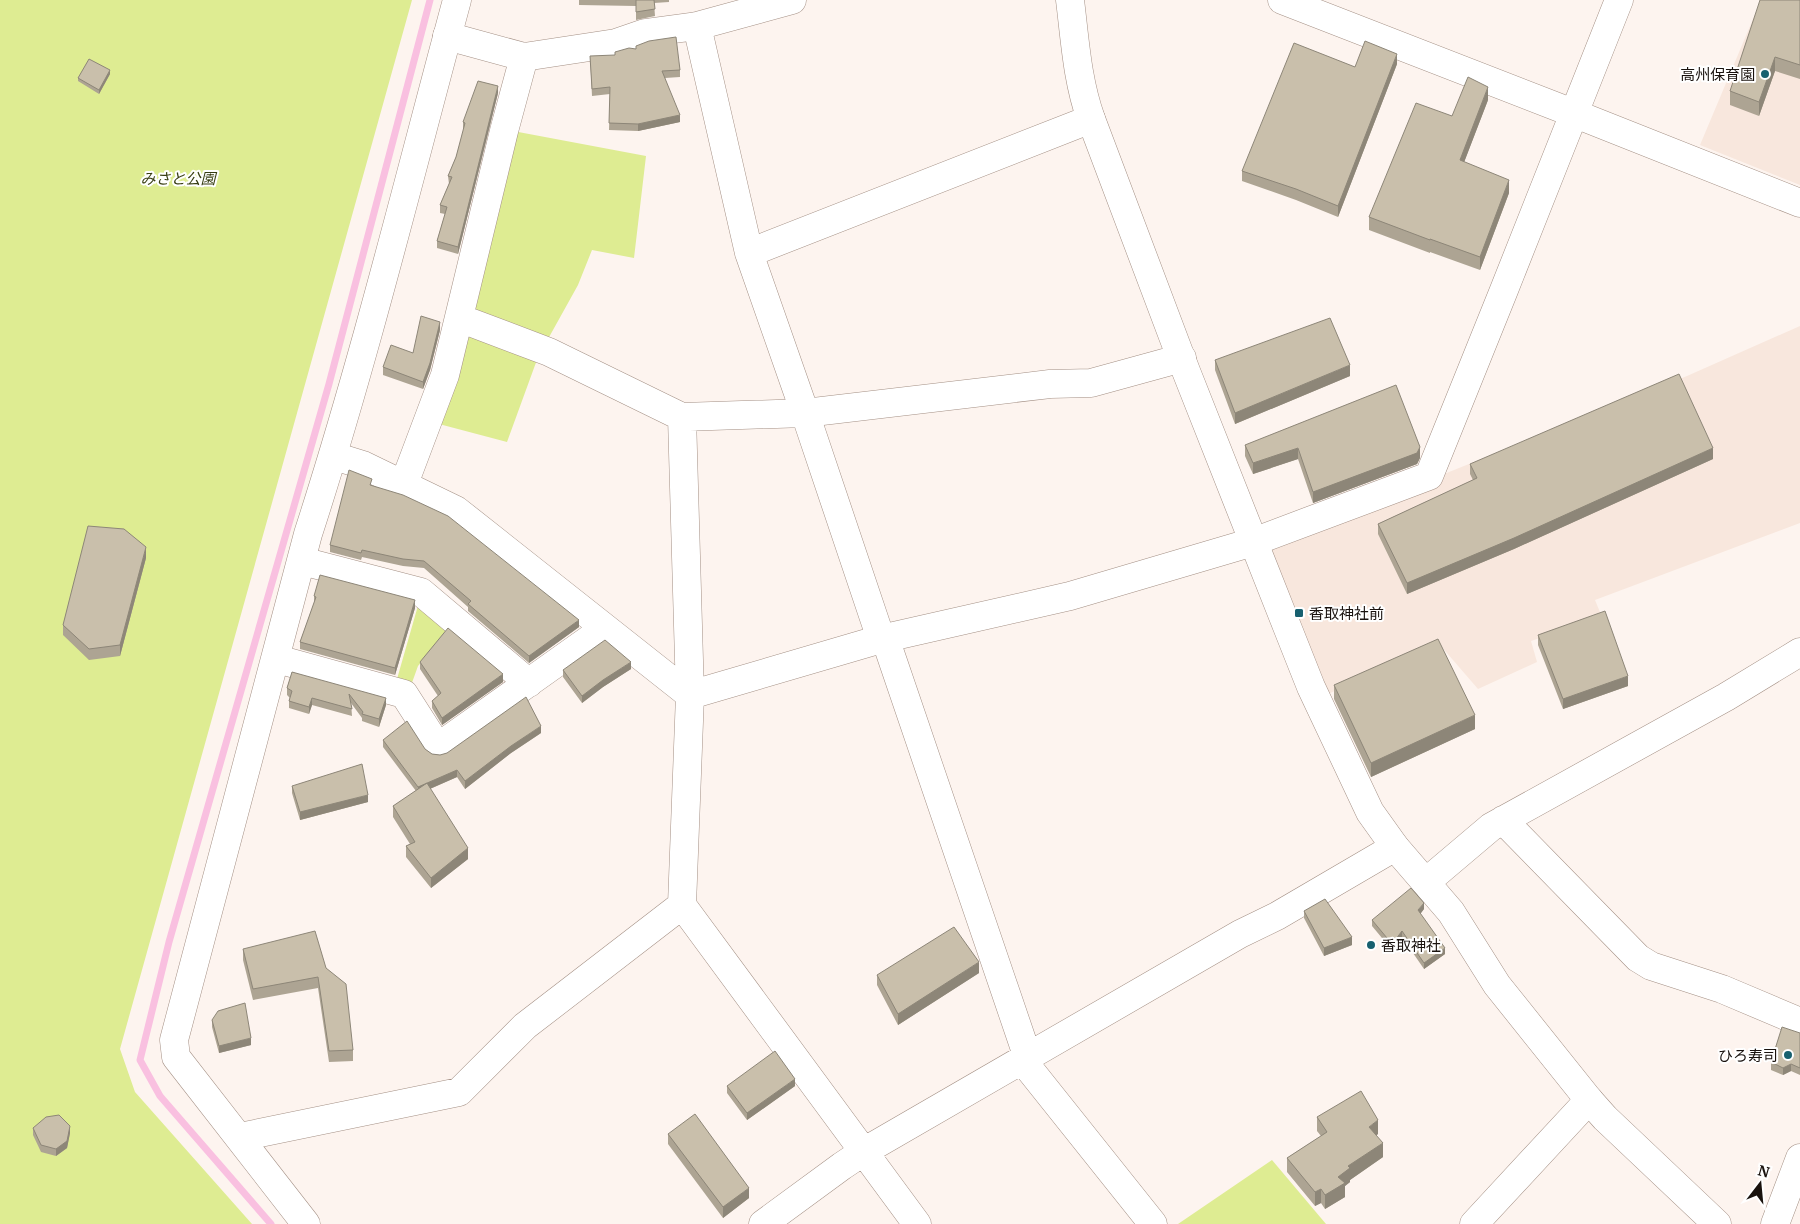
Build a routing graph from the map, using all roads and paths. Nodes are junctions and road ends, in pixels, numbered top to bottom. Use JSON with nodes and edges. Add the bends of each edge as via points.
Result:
{"nodes":[{"id":1,"x":457,"y":0,"type":"edge"},
{"id":2,"x":792,"y":0,"type":"edge"},
{"id":3,"x":1070,"y":0,"type":"edge"},
{"id":4,"x":1282,"y":0,"type":"edge"},
{"id":5,"x":1619,"y":0,"type":"edge"},
{"id":6,"x":697,"y":26,"type":"junction"},
{"id":7,"x":447,"y":36,"type":"junction"},
{"id":8,"x":524,"y":57,"type":"junction"},
{"id":9,"x":1574,"y":113,"type":"junction"},
{"id":10,"x":1091,"y":119,"type":"junction"},
{"id":11,"x":1800,"y":203,"type":"edge"},
{"id":12,"x":749,"y":253,"type":"junction"},
{"id":13,"x":459,"y":318,"type":"junction"},
{"id":14,"x":1182,"y":358,"type":"junction"},
{"id":15,"x":804,"y":413,"type":"junction"},
{"id":16,"x":682,"y":417,"type":"junction"},
{"id":17,"x":334,"y":456,"type":"junction"},
{"id":18,"x":404,"y":484,"type":"junction"},
{"id":19,"x":1253,"y":542,"type":"junction"},
{"id":20,"x":302,"y":561,"type":"junction"},
{"id":21,"x":604,"y":629,"type":"junction"},
{"id":22,"x":883,"y":638,"type":"junction"},
{"id":23,"x":1800,"y":652,"type":"edge"},
{"id":24,"x":277,"y":659,"type":"junction"},
{"id":25,"x":529,"y":683,"type":"junction"},
{"id":26,"x":690,"y":695,"type":"junction"},
{"id":27,"x":1503,"y":820,"type":"junction"},
{"id":28,"x":1395,"y":847,"type":"junction"},
{"id":29,"x":1426,"y":882,"type":"junction"},
{"id":30,"x":682,"y":904,"type":"junction"},
{"id":31,"x":1800,"y":1022,"type":"edge"},
{"id":32,"x":1026,"y":1059,"type":"junction"},
{"id":33,"x":1589,"y":1100,"type":"junction"},
{"id":34,"x":240,"y":1137,"type":"junction"},
{"id":35,"x":863,"y":1152,"type":"junction"},
{"id":36,"x":1800,"y":1158,"type":"edge"},
{"id":37,"x":306,"y":1224,"type":"edge"},
{"id":38,"x":762,"y":1224,"type":"edge"},
{"id":39,"x":918,"y":1224,"type":"edge"},
{"id":40,"x":1153,"y":1224,"type":"edge"},
{"id":41,"x":1474,"y":1224,"type":"edge"},
{"id":42,"x":1717,"y":1224,"type":"edge"},
{"id":43,"x":1775,"y":1224,"type":"edge"}],
"edges":[{"from":1,"to":7,"type":"street"},
{"from":2,"to":6,"type":"street"},
{"from":3,"to":10,"type":"street","via":[[1078,74]]},
{"from":4,"to":9,"type":"street"},
{"from":5,"to":9,"type":"street"},
{"from":6,"to":8,"type":"street"},
{"from":6,"to":12,"type":"street"},
{"from":7,"to":8,"type":"street"},
{"from":7,"to":17,"type":"street"},
{"from":8,"to":13,"type":"street"},
{"from":9,"to":11,"type":"street"},
{"from":9,"to":19,"type":"street","via":[[1429,476]]},
{"from":10,"to":12,"type":"street"},
{"from":10,"to":14,"type":"street"},
{"from":12,"to":15,"type":"street"},
{"from":13,"to":16,"type":"street","via":[[550,352]]},
{"from":13,"to":18,"type":"street","via":[[446,375]]},
{"from":14,"to":15,"type":"street","via":[[1091,383],[1050,384]]},
{"from":14,"to":19,"type":"street"},
{"from":15,"to":16,"type":"street"},
{"from":15,"to":22,"type":"street"},
{"from":16,"to":26,"type":"street"},
{"from":17,"to":18,"type":"street"},
{"from":17,"to":20,"type":"street"},
{"from":18,"to":21,"type":"street","via":[[456,510]]},
{"from":19,"to":22,"type":"street","via":[[1070,596]]},
{"from":19,"to":28,"type":"street","via":[[1311,687],[1370,812]]},
{"from":20,"to":24,"type":"street"},
{"from":20,"to":25,"type":"street","via":[[421,592]]},
{"from":21,"to":25,"type":"street"},
{"from":21,"to":26,"type":"street"},
{"from":22,"to":26,"type":"street"},
{"from":22,"to":32,"type":"street"},
{"from":23,"to":27,"type":"street"},
{"from":24,"to":25,"type":"street","via":[[404,694],[438,747]]},
{"from":24,"to":34,"type":"street","via":[[174,1040],[176,1057]]},
{"from":26,"to":30,"type":"street"},
{"from":27,"to":29,"type":"street","via":[[1491,826]]},
{"from":27,"to":31,"type":"street","via":[[1638,958],[1651,966],[1722,989]]},
{"from":28,"to":29,"type":"street"},
{"from":28,"to":32,"type":"street"},
{"from":29,"to":33,"type":"street","via":[[1451,912],[1497,986]]},
{"from":30,"to":34,"type":"street","via":[[525,1026],[459,1092]]},
{"from":30,"to":35,"type":"street"},
{"from":32,"to":35,"type":"street"},
{"from":32,"to":40,"type":"street"},
{"from":33,"to":41,"type":"street"},
{"from":33,"to":42,"type":"street"},
{"from":34,"to":37,"type":"street"},
{"from":35,"to":38,"type":"street"},
{"from":35,"to":39,"type":"street"},
{"from":36,"to":43,"type":"street"}]}
